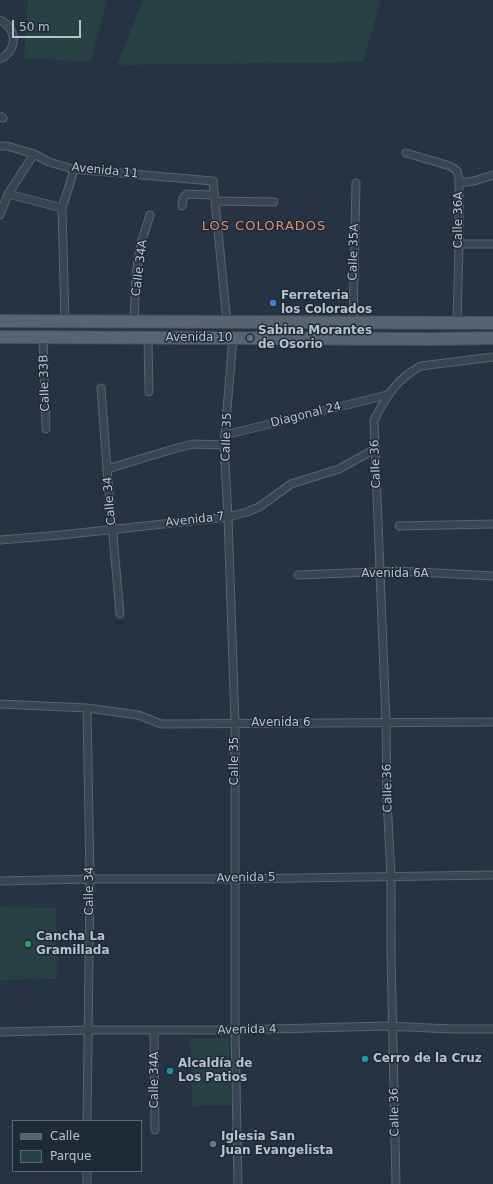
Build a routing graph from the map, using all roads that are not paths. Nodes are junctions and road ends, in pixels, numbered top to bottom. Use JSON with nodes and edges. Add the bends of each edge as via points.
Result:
{"nodes":[{"id":1,"x":0,"y":20,"type":"edge"},
{"id":2,"x":0,"y":59,"type":"edge"},
{"id":3,"x":0,"y":146,"type":"edge"},
{"id":4,"x":406,"y":152,"type":"dead end"},
{"id":5,"x":34,"y":154,"type":"junction"},
{"id":6,"x":73,"y":169,"type":"junction"},
{"id":7,"x":493,"y":175,"type":"edge"},
{"id":8,"x":356,"y":183,"type":"dead end"},
{"id":9,"x":459,"y":183,"type":"junction"},
{"id":10,"x":8,"y":194,"type":"junction"},
{"id":11,"x":214,"y":198,"type":"junction"},
{"id":12,"x":274,"y":202,"type":"dead end"},
{"id":13,"x":182,"y":206,"type":"dead end"},
{"id":14,"x":62,"y":208,"type":"junction"},
{"id":15,"x":0,"y":215,"type":"edge"},
{"id":16,"x":150,"y":215,"type":"dead end"},
{"id":17,"x":459,"y":244,"type":"junction"},
{"id":18,"x":493,"y":244,"type":"edge"},
{"id":19,"x":0,"y":321,"type":"edge"},
{"id":20,"x":65,"y":321,"type":"junction"},
{"id":21,"x":134,"y":321,"type":"junction"},
{"id":22,"x":227,"y":322,"type":"junction"},
{"id":23,"x":353,"y":322,"type":"junction"},
{"id":24,"x":457,"y":323,"type":"junction"},
{"id":25,"x":493,"y":323,"type":"edge"},
{"id":26,"x":0,"y":337,"type":"edge"},
{"id":27,"x":43,"y":338,"type":"junction"},
{"id":28,"x":148,"y":338,"type":"junction"},
{"id":29,"x":233,"y":338,"type":"junction"},
{"id":30,"x":493,"y":338,"type":"edge"},
{"id":31,"x":493,"y":357,"type":"edge"},
{"id":32,"x":101,"y":388,"type":"dead end"},
{"id":33,"x":149,"y":392,"type":"dead end"},
{"id":34,"x":387,"y":395,"type":"junction"},
{"id":35,"x":46,"y":429,"type":"dead end"},
{"id":36,"x":225,"y":435,"type":"junction"},
{"id":37,"x":224,"y":445,"type":"junction"},
{"id":38,"x":375,"y":449,"type":"junction"},
{"id":39,"x":107,"y":469,"type":"junction"},
{"id":40,"x":228,"y":517,"type":"junction"},
{"id":41,"x":493,"y":524,"type":"edge"},
{"id":42,"x":399,"y":526,"type":"dead end"},
{"id":43,"x":113,"y":529,"type":"junction"},
{"id":44,"x":0,"y":540,"type":"edge"},
{"id":45,"x":381,"y":573,"type":"junction"},
{"id":46,"x":298,"y":575,"type":"dead end"},
{"id":47,"x":493,"y":576,"type":"edge"},
{"id":48,"x":120,"y":614,"type":"dead end"},
{"id":49,"x":0,"y":704,"type":"edge"},
{"id":50,"x":87,"y":708,"type":"junction"},
{"id":51,"x":493,"y":722,"type":"edge"},
{"id":52,"x":235,"y":723,"type":"junction"},
{"id":53,"x":386,"y":723,"type":"junction"},
{"id":54,"x":493,"y":875,"type":"edge"},
{"id":55,"x":391,"y":876,"type":"junction"},
{"id":56,"x":90,"y":879,"type":"junction"},
{"id":57,"x":235,"y":879,"type":"junction"},
{"id":58,"x":0,"y":881,"type":"edge"},
{"id":59,"x":392,"y":1026,"type":"junction"},
{"id":60,"x":493,"y":1029,"type":"edge"},
{"id":61,"x":88,"y":1030,"type":"junction"},
{"id":62,"x":235,"y":1030,"type":"junction"},
{"id":63,"x":154,"y":1031,"type":"junction"},
{"id":64,"x":0,"y":1032,"type":"edge"},
{"id":65,"x":87,"y":1120,"type":"edge"},
{"id":66,"x":155,"y":1130,"type":"dead end"},
{"id":67,"x":87,"y":1172,"type":"edge"},
{"id":68,"x":87,"y":1184,"type":"edge"},
{"id":69,"x":238,"y":1184,"type":"edge"},
{"id":70,"x":396,"y":1184,"type":"edge"}],
"edges":[{"from":1,"to":2,"type":"street","via":[[8,25],[13,44],[5,57]]},
{"from":3,"to":5,"type":"street","name":"Avenida 11"},
{"from":4,"to":9,"type":"street","name":"Calle 36A","via":[[450,166],[457,172]]},
{"from":5,"to":6,"type":"street","name":"Avenida 11","via":[[49,162]]},
{"from":5,"to":10,"type":"street"},
{"from":6,"to":11,"type":"street","name":"Avenida 11","via":[[213,181]]},
{"from":6,"to":14,"type":"street"},
{"from":7,"to":9,"type":"street"},
{"from":8,"to":23,"type":"street","name":"Calle 35A"},
{"from":9,"to":17,"type":"street","name":"Calle 36A"},
{"from":10,"to":14,"type":"street"},
{"from":10,"to":15,"type":"street"},
{"from":11,"to":12,"type":"street"},
{"from":11,"to":13,"type":"street","via":[[187,194],[183,198]]},
{"from":11,"to":22,"type":"street"},
{"from":14,"to":20,"type":"street"},
{"from":16,"to":21,"type":"street","name":"Calle 34A","via":[[141,243],[136,274]]},
{"from":17,"to":18,"type":"street"},
{"from":17,"to":24,"type":"street","name":"Calle 36A"},
{"from":19,"to":20,"type":"main road","name":"Avenida 10"},
{"from":20,"to":21,"type":"main road","name":"Avenida 10"},
{"from":21,"to":22,"type":"main road","name":"Avenida 10"},
{"from":22,"to":23,"type":"main road","name":"Avenida 10"},
{"from":23,"to":24,"type":"main road","name":"Avenida 10"},
{"from":24,"to":25,"type":"main road","name":"Avenida 10"},
{"from":26,"to":27,"type":"main road","name":"Avenida 10"},
{"from":27,"to":28,"type":"main road","name":"Avenida 10"},
{"from":27,"to":35,"type":"street","name":"Calle 33B"},
{"from":28,"to":29,"type":"main road","name":"Avenida 10"},
{"from":28,"to":33,"type":"street"},
{"from":29,"to":30,"type":"main road","name":"Avenida 10"},
{"from":29,"to":36,"type":"street","name":"Calle 35"},
{"from":31,"to":34,"type":"street","name":"Calle 36","via":[[421,366],[411,371]]},
{"from":32,"to":39,"type":"street","name":"Calle 34"},
{"from":34,"to":36,"type":"street","name":"Diagonal 24"},
{"from":34,"to":38,"type":"street","name":"Calle 36","via":[[374,420]]},
{"from":36,"to":37,"type":"street","name":"Calle 35"},
{"from":37,"to":39,"type":"street","via":[[193,444]]},
{"from":37,"to":40,"type":"street","name":"Calle 35"},
{"from":38,"to":40,"type":"street","name":"Avenida 7","via":[[339,469],[291,484],[247,512]]},
{"from":38,"to":45,"type":"street","name":"Calle 36"},
{"from":39,"to":43,"type":"street","name":"Calle 34"},
{"from":40,"to":43,"type":"street","name":"Avenida 7"},
{"from":40,"to":52,"type":"street","name":"Calle 35"},
{"from":41,"to":42,"type":"street"},
{"from":43,"to":44,"type":"street","name":"Avenida 7"},
{"from":43,"to":48,"type":"street","name":"Calle 34"},
{"from":45,"to":46,"type":"street","name":"Avenida 6A"},
{"from":45,"to":47,"type":"street","name":"Avenida 6A"},
{"from":45,"to":53,"type":"street","name":"Calle 36"},
{"from":49,"to":50,"type":"street","name":"Avenida 6"},
{"from":50,"to":52,"type":"street","name":"Avenida 6","via":[[138,714],[161,724]]},
{"from":50,"to":56,"type":"street","name":"Calle 34"},
{"from":51,"to":53,"type":"street","name":"Avenida 6"},
{"from":52,"to":53,"type":"street","name":"Avenida 6"},
{"from":52,"to":57,"type":"street","name":"Calle 35"},
{"from":53,"to":55,"type":"street","name":"Calle 36"},
{"from":54,"to":55,"type":"street","name":"Avenida 5"},
{"from":55,"to":57,"type":"street","name":"Avenida 5"},
{"from":55,"to":59,"type":"street","name":"Calle 36"},
{"from":56,"to":57,"type":"street","name":"Avenida 5"},
{"from":56,"to":58,"type":"street","name":"Avenida 5"},
{"from":56,"to":61,"type":"street","name":"Calle 34"},
{"from":57,"to":62,"type":"street","name":"Calle 35"},
{"from":59,"to":60,"type":"street","name":"Avenida 4"},
{"from":59,"to":62,"type":"street","name":"Avenida 4"},
{"from":59,"to":70,"type":"street","name":"Calle 36"},
{"from":61,"to":63,"type":"street","name":"Avenida 4"},
{"from":61,"to":64,"type":"street","name":"Avenida 4"},
{"from":61,"to":65,"type":"street","name":"Calle 34"},
{"from":62,"to":63,"type":"street","name":"Avenida 4"},
{"from":62,"to":69,"type":"street","name":"Calle 35"},
{"from":63,"to":66,"type":"street","name":"Calle 34A"},
{"from":67,"to":68,"type":"street"}]}
